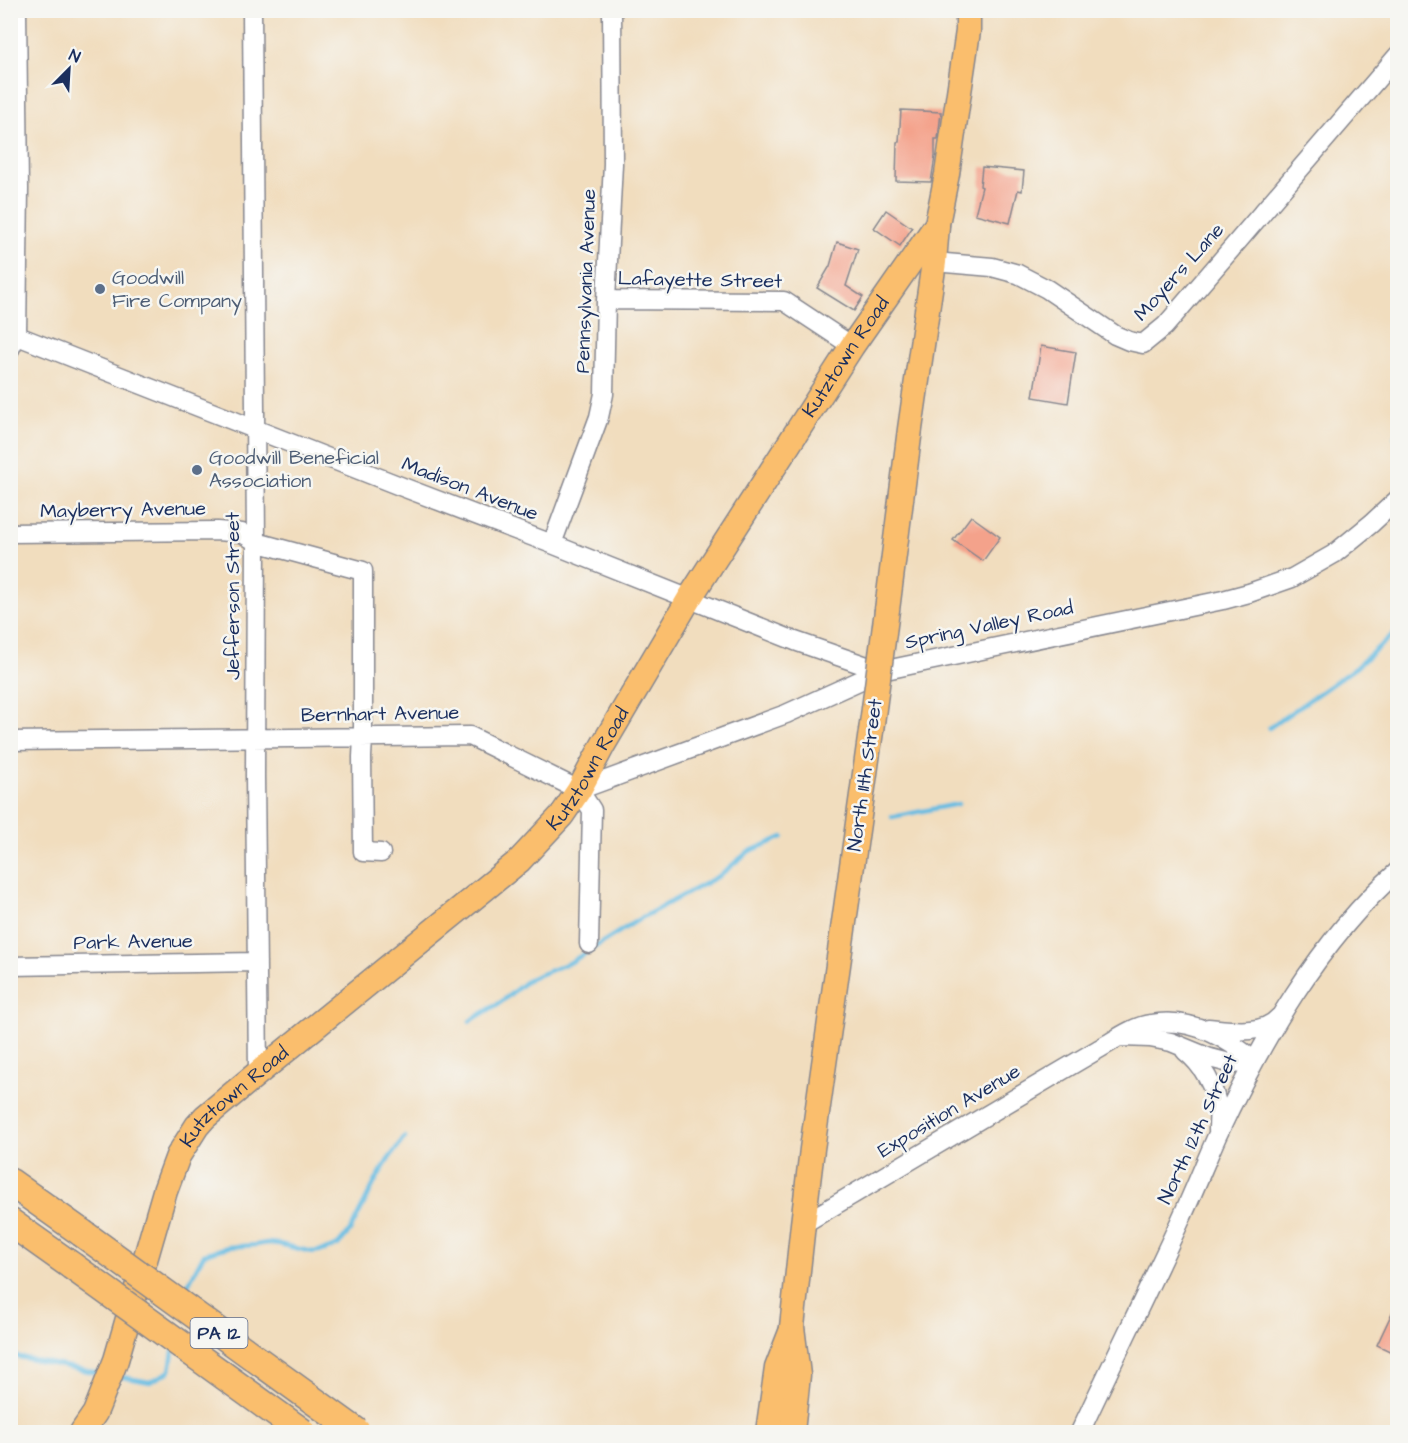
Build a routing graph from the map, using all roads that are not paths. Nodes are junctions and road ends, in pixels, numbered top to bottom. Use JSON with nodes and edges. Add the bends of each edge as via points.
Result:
{"nodes":[{"id":1,"x":17,"y":10,"type":"edge"},
{"id":2,"x":252,"y":10,"type":"edge"},
{"id":3,"x":612,"y":10,"type":"edge"},
{"id":4,"x":968,"y":10,"type":"edge"},
{"id":5,"x":1398,"y":56,"type":"edge"},
{"id":6,"x":937,"y":224,"type":"junction"},
{"id":7,"x":934,"y":262,"type":"junction"},
{"id":8,"x":606,"y":300,"type":"junction"},
{"id":9,"x":12,"y":339,"type":"edge"},
{"id":10,"x":852,"y":346,"type":"junction"},
{"id":11,"x":255,"y":429,"type":"junction"},
{"id":12,"x":1398,"y":499,"type":"edge"},
{"id":13,"x":10,"y":533,"type":"edge"},
{"id":14,"x":256,"y":542,"type":"junction"},
{"id":15,"x":552,"y":544,"type":"junction"},
{"id":16,"x":689,"y":599,"type":"junction"},
{"id":17,"x":881,"y":671,"type":"junction"},
{"id":18,"x":363,"y":737,"type":"junction"},
{"id":19,"x":255,"y":738,"type":"junction"},
{"id":20,"x":10,"y":741,"type":"edge"},
{"id":21,"x":579,"y":790,"type":"junction"},
{"id":22,"x":381,"y":854,"type":"dead end"},
{"id":23,"x":1398,"y":871,"type":"edge"},
{"id":24,"x":589,"y":944,"type":"dead end"},
{"id":25,"x":257,"y":962,"type":"junction"},
{"id":26,"x":10,"y":966,"type":"edge"},
{"id":27,"x":1286,"y":1008,"type":"junction"},
{"id":28,"x":1200,"y":1028,"type":"junction"},
{"id":29,"x":1119,"y":1037,"type":"junction"},
{"id":30,"x":1171,"y":1042,"type":"junction"},
{"id":31,"x":1254,"y":1061,"type":"junction"},
{"id":32,"x":258,"y":1073,"type":"junction"},
{"id":33,"x":1218,"y":1135,"type":"junction"},
{"id":34,"x":10,"y":1182,"type":"edge"},
{"id":35,"x":10,"y":1222,"type":"edge"},
{"id":36,"x":803,"y":1224,"type":"junction"},
{"id":37,"x":792,"y":1327,"type":"junction"},
{"id":38,"x":82,"y":1432,"type":"edge"},
{"id":39,"x":302,"y":1432,"type":"edge"},
{"id":40,"x":357,"y":1432,"type":"edge"},
{"id":41,"x":768,"y":1432,"type":"edge"},
{"id":42,"x":792,"y":1432,"type":"edge"},
{"id":43,"x":1080,"y":1432,"type":"edge"}],
"edges":[{"from":1,"to":9,"type":"street","via":[[19,189]]},
{"from":2,"to":11,"type":"street","name":"Jefferson Street"},
{"from":3,"to":8,"type":"street","name":"Pennsylvania Avenue","via":[[613,164]]},
{"from":4,"to":6,"type":"main road","name":"Kutztown Road","via":[[968,31]]},
{"from":5,"to":7,"type":"street","name":"Moyers Lane","via":[[1165,326],[1143,344],[1115,335],[1018,274],[992,267]]},
{"from":6,"to":7,"type":"main road","name":"North 11th Street"},
{"from":6,"to":10,"type":"main road","name":"Kutztown Road"},
{"from":7,"to":36,"type":"main road","name":"North 11th Street","bridge":true},
{"from":8,"to":10,"type":"street","name":"Lafayette Street","via":[[784,301]]},
{"from":8,"to":15,"type":"street","name":"Pennsylvania Avenue","via":[[604,394]]},
{"from":9,"to":11,"type":"street","name":"Madison Avenue"},
{"from":10,"to":16,"type":"main road","name":"Kutztown Road"},
{"from":11,"to":14,"type":"street","name":"Jefferson Street"},
{"from":11,"to":15,"type":"street","name":"Madison Avenue"},
{"from":12,"to":17,"type":"street","name":"Spring Valley Road","via":[[1334,554],[1292,578],[1248,593]]},
{"from":13,"to":14,"type":"street","name":"Mayberry Avenue","via":[[217,531],[242,534]]},
{"from":14,"to":18,"type":"street","name":"Mayberry Avenue","via":[[363,571]]},
{"from":14,"to":19,"type":"street","name":"Jefferson Street"},
{"from":15,"to":16,"type":"street","name":"Madison Avenue"},
{"from":16,"to":17,"type":"street","name":"Madison Avenue"},
{"from":16,"to":21,"type":"main road","name":"Kutztown Road"},
{"from":17,"to":21,"type":"street","name":"Spring Valley Road","via":[[786,714]]},
{"from":18,"to":19,"type":"street","name":"Bernhart Avenue"},
{"from":18,"to":21,"type":"street","name":"Bernhart Avenue","via":[[470,736]]},
{"from":18,"to":22,"type":"street","name":"Mayberry Avenue","via":[[363,852]]},
{"from":19,"to":20,"type":"street","name":"Bernhart Avenue"},
{"from":19,"to":25,"type":"street","name":"Jefferson Street"},
{"from":21,"to":24,"type":"street","via":[[592,810]]},
{"from":21,"to":32,"type":"main road","name":"Kutztown Road","via":[[562,815],[519,861]]},
{"from":23,"to":27,"type":"street","name":"North 12th Street","via":[[1374,891],[1328,945]]},
{"from":25,"to":26,"type":"street","name":"Park Avenue"},
{"from":25,"to":32,"type":"street","name":"Jefferson Street"},
{"from":27,"to":28,"type":"street","via":[[1266,1026],[1241,1030]]},
{"from":27,"to":31,"type":"street","name":"North 12th Street"},
{"from":28,"to":29,"type":"street","name":"Exposition Avenue","via":[[1151,1023]]},
{"from":28,"to":31,"type":"street","name":"Exposition Avenue","via":[[1238,1047]]},
{"from":29,"to":30,"type":"street"},
{"from":29,"to":36,"type":"street","name":"Exposition Avenue"},
{"from":30,"to":31,"type":"street","via":[[1233,1064]]},
{"from":30,"to":33,"type":"street","via":[[1195,1058],[1210,1082],[1219,1112]]},
{"from":31,"to":33,"type":"street","name":"North 12th Street"},
{"from":32,"to":38,"type":"main road","name":"Kutztown Road","via":[[205,1117],[178,1156],[116,1360],[95,1413]]},
{"from":33,"to":43,"type":"street","name":"North 12th Street"},
{"from":34,"to":40,"type":"highway","number":"PA 12","bridge":true},
{"from":35,"to":39,"type":"highway","number":"PA 12","bridge":true},
{"from":36,"to":37,"type":"main road","name":"North 11th Street"},
{"from":37,"to":41,"type":"main road","name":"North 11th Street","via":[[777,1368]]},
{"from":37,"to":42,"type":"main road","name":"North 11th Street","via":[[798,1375]]}]}
